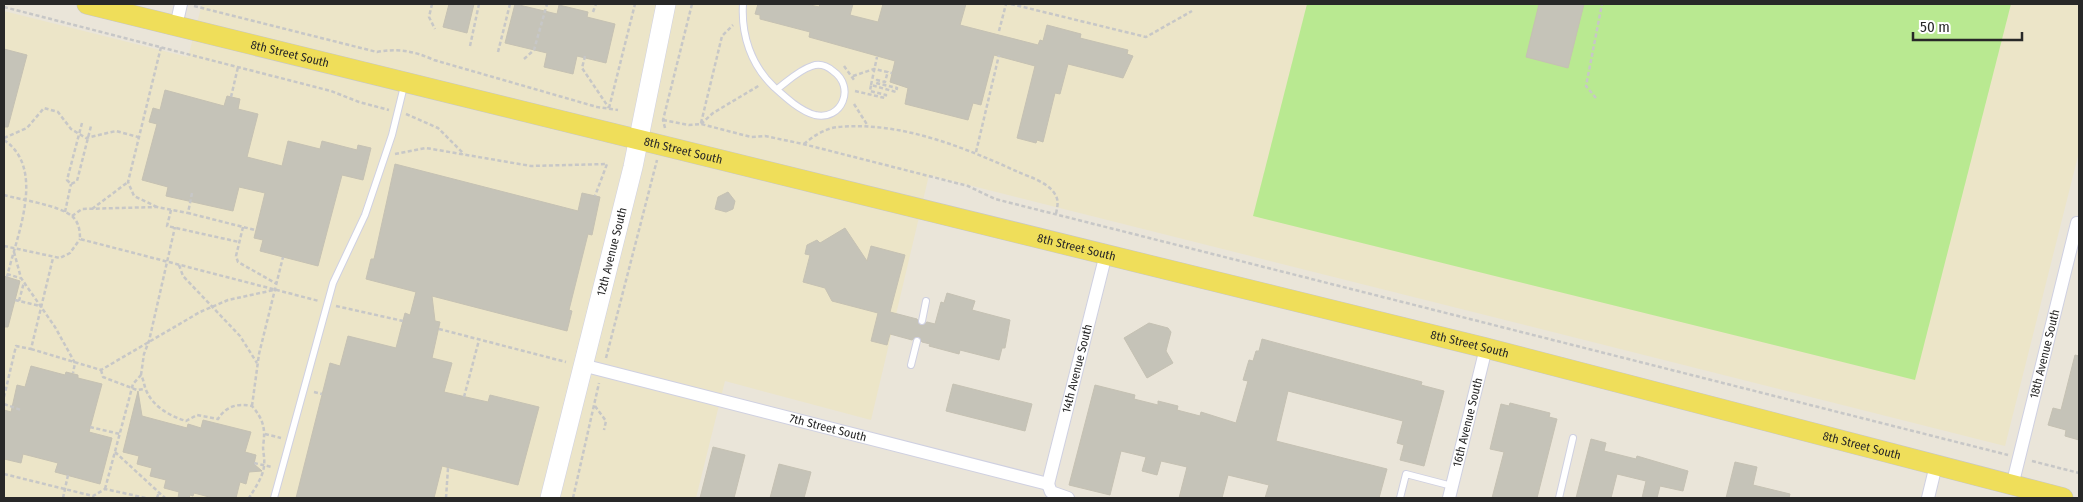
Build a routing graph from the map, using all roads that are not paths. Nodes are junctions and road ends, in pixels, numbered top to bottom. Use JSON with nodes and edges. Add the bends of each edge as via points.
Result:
{"nodes":[{"id":1,"x":87,"y":4,"type":"edge"},
{"id":2,"x":181,"y":4,"type":"edge"},
{"id":3,"x":666,"y":4,"type":"edge"},
{"id":4,"x":743,"y":4,"type":"edge"},
{"id":5,"x":176,"y":26,"type":"junction"},
{"id":6,"x":405,"y":83,"type":"junction"},
{"id":7,"x":776,"y":88,"type":"junction"},
{"id":8,"x":638,"y":138,"type":"junction"},
{"id":9,"x":2078,"y":223,"type":"edge"},
{"id":10,"x":1106,"y":254,"type":"junction"},
{"id":11,"x":926,"y":301,"type":"dead end"},
{"id":12,"x":922,"y":321,"type":"dead end"},
{"id":13,"x":917,"y":341,"type":"dead end"},
{"id":14,"x":1486,"y":348,"type":"junction"},
{"id":15,"x":574,"y":363,"type":"junction"},
{"id":16,"x":911,"y":365,"type":"dead end"},
{"id":17,"x":1573,"y":438,"type":"dead end"},
{"id":18,"x":1936,"y":465,"type":"junction"},
{"id":19,"x":1048,"y":484,"type":"junction"},
{"id":20,"x":2012,"y":486,"type":"junction"},
{"id":21,"x":1450,"y":492,"type":"edge"},
{"id":22,"x":274,"y":498,"type":"edge"},
{"id":23,"x":550,"y":498,"type":"edge"},
{"id":24,"x":1068,"y":498,"type":"edge"},
{"id":25,"x":1400,"y":498,"type":"edge"},
{"id":26,"x":1559,"y":498,"type":"edge"},
{"id":27,"x":1928,"y":498,"type":"edge"},
{"id":28,"x":2063,"y":498,"type":"edge"}],
"edges":[{"from":1,"to":5,"type":"main road","name":"8th Street South"},
{"from":2,"to":5,"type":"street"},
{"from":3,"to":8,"type":"street","name":"12th Avenue South"},
{"from":4,"to":7,"type":"lane","via":[[747,44],[754,62]]},
{"from":5,"to":6,"type":"main road","name":"8th Street South"},
{"from":6,"to":8,"type":"main road","name":"8th Street South"},
{"from":6,"to":22,"type":"lane","via":[[365,215],[335,278]]},
{"from":7,"to":7,"type":"lane","via":[[815,115],[829,114],[839,107],[845,96],[845,84],[840,76],[825,65],[813,65]]},
{"from":8,"to":10,"type":"main road","name":"8th Street South"},
{"from":8,"to":15,"type":"street","name":"12th Avenue South","via":[[633,168]]},
{"from":9,"to":20,"type":"street","name":"18th Avenue South"},
{"from":10,"to":14,"type":"main road","name":"8th Street South"},
{"from":10,"to":19,"type":"street","name":"14th Avenue South"},
{"from":11,"to":12,"type":"lane"},
{"from":13,"to":16,"type":"lane"},
{"from":14,"to":18,"type":"main road","name":"8th Street South"},
{"from":14,"to":21,"type":"street","name":"16th Avenue South"},
{"from":15,"to":19,"type":"street","name":"7th Street South"},
{"from":15,"to":23,"type":"street","name":"12th Avenue South"},
{"from":17,"to":26,"type":"lane"},
{"from":18,"to":20,"type":"main road","name":"8th Street South"},
{"from":18,"to":27,"type":"street"},
{"from":19,"to":24,"type":"street","name":"7th Street South","via":[[1051,492]]},
{"from":20,"to":28,"type":"main road","name":"8th Street South"},
{"from":21,"to":25,"type":"lane","via":[[1406,474]]}]}
